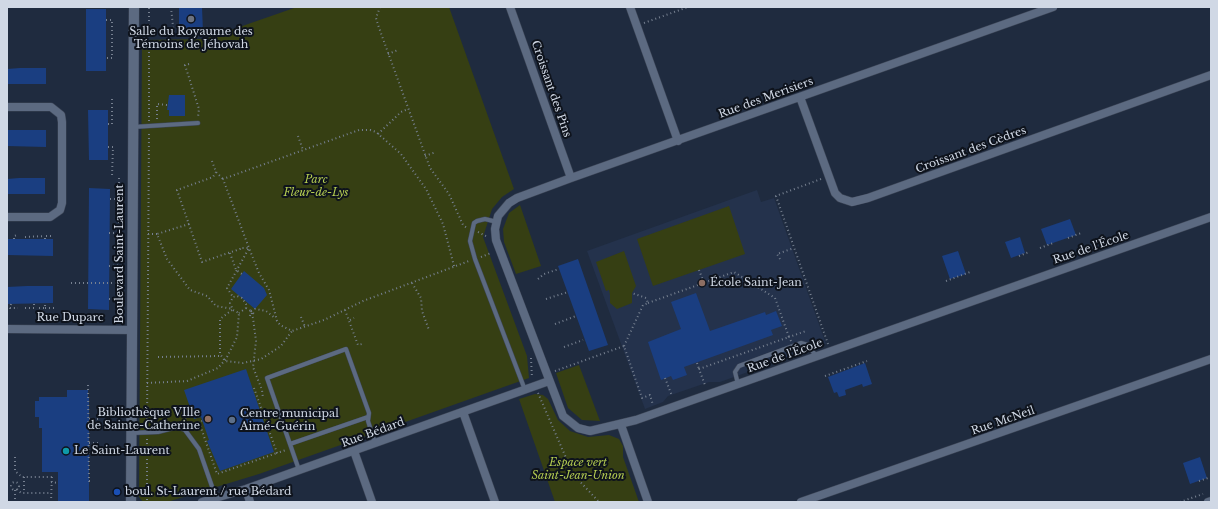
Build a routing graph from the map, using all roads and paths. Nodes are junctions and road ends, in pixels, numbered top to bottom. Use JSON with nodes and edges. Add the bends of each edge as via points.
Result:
{"nodes":[{"id":1,"x":134,"y":7,"type":"edge"},
{"id":2,"x":149,"y":7,"type":"edge"},
{"id":3,"x":171,"y":7,"type":"edge"},
{"id":4,"x":380,"y":7,"type":"edge"},
{"id":5,"x":510,"y":7,"type":"edge"},
{"id":6,"x":630,"y":7,"type":"edge"},
{"id":7,"x":688,"y":7,"type":"edge"},
{"id":8,"x":1053,"y":7,"type":"edge"},
{"id":9,"x":106,"y":20,"type":"dead end"},
{"id":10,"x":644,"y":23,"type":"dead end"},
{"id":11,"x":174,"y":36,"type":"dead end"},
{"id":12,"x":398,"y":50,"type":"dead end"},
{"id":13,"x":388,"y":54,"type":"junction"},
{"id":14,"x":106,"y":58,"type":"dead end"},
{"id":15,"x":189,"y":64,"type":"dead end"},
{"id":16,"x":1211,"y":75,"type":"edge"},
{"id":17,"x":112,"y":96,"type":"dead end"},
{"id":18,"x":800,"y":97,"type":"junction"},
{"id":19,"x":167,"y":105,"type":"dead end"},
{"id":20,"x":7,"y":107,"type":"edge"},
{"id":21,"x":408,"y":108,"type":"junction"},
{"id":22,"x":199,"y":109,"type":"dead end"},
{"id":23,"x":149,"y":120,"type":"dead end"},
{"id":24,"x":156,"y":120,"type":"dead end"},
{"id":25,"x":198,"y":123,"type":"dead end"},
{"id":26,"x":108,"y":124,"type":"dead end"},
{"id":27,"x":133,"y":127,"type":"junction"},
{"id":28,"x":149,"y":134,"type":"dead end"},
{"id":29,"x":378,"y":134,"type":"junction"},
{"id":30,"x":298,"y":136,"type":"dead end"},
{"id":31,"x":678,"y":141,"type":"junction"},
{"id":32,"x":108,"y":147,"type":"dead end"},
{"id":33,"x":303,"y":150,"type":"junction"},
{"id":34,"x":436,"y":152,"type":"dead end"},
{"id":35,"x":425,"y":156,"type":"junction"},
{"id":36,"x":212,"y":161,"type":"dead end"},
{"id":37,"x":216,"y":172,"type":"junction"},
{"id":38,"x":112,"y":176,"type":"dead end"},
{"id":39,"x":119,"y":177,"type":"dead end"},
{"id":40,"x":571,"y":178,"type":"junction"},
{"id":41,"x":223,"y":179,"type":"junction"},
{"id":42,"x":822,"y":179,"type":"dead end"},
{"id":43,"x":110,"y":199,"type":"dead end"},
{"id":44,"x":119,"y":199,"type":"junction"},
{"id":45,"x":1211,"y":216,"type":"edge"},
{"id":46,"x":7,"y":217,"type":"edge"},
{"id":47,"x":496,"y":222,"type":"junction"},
{"id":48,"x":189,"y":224,"type":"junction"},
{"id":49,"x":465,"y":227,"type":"dead end"},
{"id":50,"x":109,"y":233,"type":"dead end"},
{"id":51,"x":1082,"y":233,"type":"dead end"},
{"id":52,"x":148,"y":234,"type":"junction"},
{"id":53,"x":157,"y":234,"type":"junction"},
{"id":54,"x":18,"y":235,"type":"dead end"},
{"id":55,"x":45,"y":236,"type":"junction"},
{"id":56,"x":53,"y":236,"type":"dead end"},
{"id":57,"x":25,"y":237,"type":"dead end"},
{"id":58,"x":1068,"y":238,"type":"dead end"},
{"id":59,"x":14,"y":239,"type":"dead end"},
{"id":60,"x":45,"y":239,"type":"dead end"},
{"id":61,"x":1053,"y":243,"type":"dead end"},
{"id":62,"x":249,"y":248,"type":"junction"},
{"id":63,"x":794,"y":248,"type":"junction"},
{"id":64,"x":1040,"y":248,"type":"dead end"},
{"id":65,"x":1029,"y":252,"type":"dead end"},
{"id":66,"x":230,"y":253,"type":"junction"},
{"id":67,"x":492,"y":253,"type":"dead end"},
{"id":68,"x":1019,"y":256,"type":"dead end"},
{"id":69,"x":478,"y":258,"type":"dead end"},
{"id":70,"x":780,"y":259,"type":"dead end"},
{"id":71,"x":471,"y":260,"type":"dead end"},
{"id":72,"x":132,"y":265,"type":"junction"},
{"id":73,"x":109,"y":266,"type":"dead end"},
{"id":74,"x":117,"y":266,"type":"junction"},
{"id":75,"x":454,"y":266,"type":"junction"},
{"id":76,"x":559,"y":269,"type":"dead end"},
{"id":77,"x":236,"y":270,"type":"junction"},
{"id":78,"x":699,"y":270,"type":"dead end"},
{"id":79,"x":970,"y":272,"type":"dead end"},
{"id":80,"x":242,"y":274,"type":"dead end"},
{"id":81,"x":538,"y":279,"type":"dead end"},
{"id":82,"x":946,"y":281,"type":"dead end"},
{"id":83,"x":265,"y":282,"type":"junction"},
{"id":84,"x":71,"y":283,"type":"dead end"},
{"id":85,"x":117,"y":283,"type":"junction"},
{"id":86,"x":412,"y":283,"type":"junction"},
{"id":87,"x":704,"y":283,"type":"junction"},
{"id":88,"x":260,"y":285,"type":"dead end"},
{"id":89,"x":568,"y":292,"type":"dead end"},
{"id":90,"x":632,"y":293,"type":"dead end"},
{"id":91,"x":233,"y":297,"type":"junction"},
{"id":92,"x":546,"y":299,"type":"dead end"},
{"id":93,"x":109,"y":300,"type":"dead end"},
{"id":94,"x":117,"y":300,"type":"junction"},
{"id":95,"x":132,"y":300,"type":"junction"},
{"id":96,"x":34,"y":303,"type":"dead end"},
{"id":97,"x":45,"y":303,"type":"dead end"},
{"id":98,"x":648,"y":303,"type":"junction"},
{"id":99,"x":11,"y":304,"type":"dead end"},
{"id":100,"x":18,"y":308,"type":"dead end"},
{"id":101,"x":25,"y":308,"type":"dead end"},
{"id":102,"x":39,"y":308,"type":"dead end"},
{"id":103,"x":45,"y":308,"type":"junction"},
{"id":104,"x":54,"y":308,"type":"dead end"},
{"id":105,"x":246,"y":308,"type":"junction"},
{"id":106,"x":232,"y":309,"type":"junction"},
{"id":107,"x":345,"y":310,"type":"junction"},
{"id":108,"x":239,"y":313,"type":"junction"},
{"id":109,"x":252,"y":313,"type":"junction"},
{"id":110,"x":250,"y":316,"type":"dead end"},
{"id":111,"x":576,"y":316,"type":"dead end"},
{"id":112,"x":301,"y":317,"type":"dead end"},
{"id":113,"x":275,"y":318,"type":"junction"},
{"id":114,"x":354,"y":318,"type":"dead end"},
{"id":115,"x":350,"y":320,"type":"junction"},
{"id":116,"x":555,"y":324,"type":"dead end"},
{"id":117,"x":305,"y":327,"type":"junction"},
{"id":118,"x":7,"y":329,"type":"edge"},
{"id":119,"x":429,"y":330,"type":"dead end"},
{"id":120,"x":292,"y":331,"type":"junction"},
{"id":121,"x":806,"y":331,"type":"dead end"},
{"id":122,"x":136,"y":332,"type":"junction"},
{"id":123,"x":148,"y":335,"type":"junction"},
{"id":124,"x":789,"y":337,"type":"junction"},
{"id":125,"x":584,"y":340,"type":"dead end"},
{"id":126,"x":362,"y":344,"type":"dead end"},
{"id":127,"x":828,"y":345,"type":"dead end"},
{"id":128,"x":624,"y":346,"type":"junction"},
{"id":129,"x":564,"y":347,"type":"dead end"},
{"id":130,"x":220,"y":356,"type":"junction"},
{"id":131,"x":816,"y":356,"type":"junction"},
{"id":132,"x":158,"y":357,"type":"dead end"},
{"id":133,"x":1211,"y":359,"type":"edge"},
{"id":134,"x":225,"y":361,"type":"junction"},
{"id":135,"x":867,"y":361,"type":"dead end"},
{"id":136,"x":253,"y":362,"type":"junction"},
{"id":137,"x":697,"y":363,"type":"dead end"},
{"id":138,"x":699,"y":369,"type":"junction"},
{"id":139,"x":553,"y":371,"type":"dead end"},
{"id":140,"x":825,"y":376,"type":"dead end"},
{"id":141,"x":665,"y":378,"type":"dead end"},
{"id":142,"x":549,"y":380,"type":"junction"},
{"id":143,"x":147,"y":383,"type":"junction"},
{"id":144,"x":738,"y":384,"type":"junction"},
{"id":145,"x":88,"y":385,"type":"dead end"},
{"id":146,"x":705,"y":385,"type":"dead end"},
{"id":147,"x":254,"y":388,"type":"dead end"},
{"id":148,"x":525,"y":390,"type":"junction"},
{"id":149,"x":538,"y":394,"type":"dead end"},
{"id":150,"x":672,"y":396,"type":"dead end"},
{"id":151,"x":263,"y":398,"type":"dead end"},
{"id":152,"x":654,"y":406,"type":"dead end"},
{"id":153,"x":191,"y":410,"type":"dead end"},
{"id":154,"x":463,"y":412,"type":"junction"},
{"id":155,"x":368,"y":417,"type":"junction"},
{"id":156,"x":89,"y":419,"type":"junction"},
{"id":157,"x":101,"y":419,"type":"dead end"},
{"id":158,"x":202,"y":421,"type":"dead end"},
{"id":159,"x":199,"y":422,"type":"junction"},
{"id":160,"x":147,"y":423,"type":"dead end"},
{"id":161,"x":621,"y":425,"type":"junction"},
{"id":162,"x":131,"y":434,"type":"junction"},
{"id":163,"x":147,"y":441,"type":"dead end"},
{"id":164,"x":89,"y":443,"type":"junction"},
{"id":165,"x":101,"y":443,"type":"dead end"},
{"id":166,"x":376,"y":443,"type":"junction"},
{"id":167,"x":290,"y":444,"type":"junction"},
{"id":168,"x":287,"y":450,"type":"dead end"},
{"id":169,"x":354,"y":451,"type":"junction"},
{"id":170,"x":277,"y":453,"type":"junction"},
{"id":171,"x":15,"y":457,"type":"dead end"},
{"id":172,"x":299,"y":470,"type":"junction"},
{"id":173,"x":24,"y":477,"type":"junction"},
{"id":174,"x":1211,"y":477,"type":"edge"},
{"id":175,"x":92,"y":481,"type":"dead end"},
{"id":176,"x":1198,"y":481,"type":"dead end"},
{"id":177,"x":52,"y":482,"type":"junction"},
{"id":178,"x":58,"y":482,"type":"dead end"},
{"id":179,"x":246,"y":489,"type":"junction"},
{"id":180,"x":24,"y":493,"type":"junction"},
{"id":181,"x":51,"y":493,"type":"junction"},
{"id":182,"x":1205,"y":493,"type":"dead end"},
{"id":183,"x":216,"y":498,"type":"junction"},
{"id":184,"x":15,"y":502,"type":"edge"},
{"id":185,"x":51,"y":502,"type":"edge"},
{"id":186,"x":131,"y":502,"type":"edge"},
{"id":187,"x":147,"y":502,"type":"edge"},
{"id":188,"x":202,"y":502,"type":"edge"},
{"id":189,"x":250,"y":502,"type":"edge"},
{"id":190,"x":372,"y":502,"type":"edge"},
{"id":191,"x":495,"y":502,"type":"edge"},
{"id":192,"x":599,"y":502,"type":"edge"},
{"id":193,"x":648,"y":502,"type":"edge"},
{"id":194,"x":801,"y":502,"type":"edge"},
{"id":195,"x":1180,"y":502,"type":"edge"}],
"edges":[{"from":1,"to":27,"type":"street","name":"Boulevard Saint-Laurent"},
{"from":2,"to":23,"type":"path"},
{"from":3,"to":11,"type":"path"},
{"from":4,"to":13,"type":"path","via":[[376,21]]},
{"from":5,"to":40,"type":"street","name":"Croissant des Pins"},
{"from":6,"to":31,"type":"street"},
{"from":7,"to":10,"type":"path"},
{"from":8,"to":18,"type":"street","name":"Rue des Merisiers"},
{"from":9,"to":14,"type":"path","via":[[112,20],[112,58]]},
{"from":12,"to":13,"type":"path"},
{"from":13,"to":21,"type":"path"},
{"from":15,"to":22,"type":"path","via":[[185,65]]},
{"from":16,"to":18,"type":"street","name":"Croissant des Cèdres","via":[[852,202],[840,198],[835,193]]},
{"from":17,"to":26,"type":"path","via":[[112,124]]},
{"from":18,"to":31,"type":"street","name":"Rue des Merisiers"},
{"from":19,"to":24,"type":"path","via":[[157,104]]},
{"from":20,"to":46,"type":"street","via":[[51,107],[60,115],[62,122],[60,210],[50,217]]},
{"from":21,"to":29,"type":"path"},
{"from":21,"to":35,"type":"path"},
{"from":25,"to":27,"type":"lane"},
{"from":27,"to":72,"type":"street","name":"Boulevard Saint-Laurent"},
{"from":28,"to":52,"type":"path"},
{"from":29,"to":33,"type":"path","via":[[370,130],[359,130]]},
{"from":29,"to":75,"type":"path","via":[[401,154],[426,189],[443,224]]},
{"from":30,"to":33,"type":"path"},
{"from":31,"to":40,"type":"street","name":"Rue des Merisiers"},
{"from":32,"to":38,"type":"path","via":[[113,147]]},
{"from":33,"to":41,"type":"path"},
{"from":34,"to":35,"type":"path"},
{"from":35,"to":49,"type":"path","via":[[433,175],[451,198]]},
{"from":36,"to":37,"type":"path"},
{"from":37,"to":41,"type":"path"},
{"from":37,"to":48,"type":"path","via":[[213,177],[177,190]]},
{"from":39,"to":44,"type":"path"},
{"from":40,"to":47,"type":"street","name":"Rue des Merisiers","via":[[512,200],[501,211]]},
{"from":41,"to":62,"type":"path"},
{"from":42,"to":63,"type":"path","via":[[776,196]]},
{"from":43,"to":44,"type":"path"},
{"from":44,"to":50,"type":"path","via":[[118,233]]},
{"from":45,"to":131,"type":"street","name":"Rue de l'École"},
{"from":47,"to":142,"type":"street","name":"Rue de l'École","via":[[496,240]]},
{"from":47,"to":148,"type":"lane","via":[[485,219],[474,223],[470,241]]},
{"from":48,"to":53,"type":"path"},
{"from":48,"to":66,"type":"path","via":[[202,262]]},
{"from":51,"to":58,"type":"path"},
{"from":52,"to":53,"type":"path"},
{"from":52,"to":123,"type":"path"},
{"from":53,"to":106,"type":"path","via":[[173,268],[190,290],[207,296],[216,306]]},
{"from":54,"to":59,"type":"path","via":[[14,236]]},
{"from":55,"to":56,"type":"path"},
{"from":55,"to":57,"type":"path"},
{"from":55,"to":60,"type":"path"},
{"from":61,"to":64,"type":"path"},
{"from":62,"to":66,"type":"path","via":[[240,248]]},
{"from":62,"to":77,"type":"path"},
{"from":62,"to":83,"type":"path"},
{"from":63,"to":70,"type":"path","via":[[777,254]]},
{"from":63,"to":127,"type":"path"},
{"from":65,"to":68,"type":"path"},
{"from":66,"to":77,"type":"path"},
{"from":67,"to":69,"type":"path"},
{"from":71,"to":75,"type":"path"},
{"from":72,"to":74,"type":"path"},
{"from":72,"to":95,"type":"street","name":"Boulevard Saint-Laurent"},
{"from":73,"to":74,"type":"path"},
{"from":74,"to":85,"type":"path"},
{"from":75,"to":86,"type":"path"},
{"from":76,"to":81,"type":"path"},
{"from":77,"to":80,"type":"path"},
{"from":77,"to":91,"type":"path","via":[[226,287]]},
{"from":78,"to":87,"type":"path"},
{"from":79,"to":82,"type":"path"},
{"from":83,"to":88,"type":"path"},
{"from":83,"to":113,"type":"path"},
{"from":84,"to":85,"type":"path"},
{"from":85,"to":94,"type":"path"},
{"from":86,"to":107,"type":"path"},
{"from":86,"to":119,"type":"path","via":[[421,298],[422,311]]},
{"from":87,"to":98,"type":"path"},
{"from":87,"to":124,"type":"path","via":[[734,272],[775,298]]},
{"from":89,"to":92,"type":"path"},
{"from":90,"to":98,"type":"path","via":[[646,298]]},
{"from":91,"to":105,"type":"path","via":[[242,298]]},
{"from":91,"to":106,"type":"path","via":[[230,303]]},
{"from":93,"to":94,"type":"path"},
{"from":94,"to":95,"type":"path"},
{"from":95,"to":122,"type":"street","name":"Boulevard Saint-Laurent"},
{"from":96,"to":101,"type":"path","via":[[34,308]]},
{"from":97,"to":103,"type":"path"},
{"from":98,"to":128,"type":"path","via":[[643,305]]},
{"from":99,"to":100,"type":"path","via":[[10,308]]},
{"from":102,"to":103,"type":"path"},
{"from":103,"to":104,"type":"path"},
{"from":105,"to":108,"type":"path"},
{"from":105,"to":109,"type":"path"},
{"from":106,"to":108,"type":"path"},
{"from":106,"to":130,"type":"path","via":[[220,319]]},
{"from":107,"to":115,"type":"path"},
{"from":107,"to":117,"type":"path"},
{"from":108,"to":134,"type":"path","via":[[237,337]]},
{"from":109,"to":110,"type":"path"},
{"from":109,"to":113,"type":"path","via":[[255,309],[266,311]]},
{"from":109,"to":136,"type":"path","via":[[256,341]]},
{"from":111,"to":116,"type":"path"},
{"from":112,"to":117,"type":"path"},
{"from":113,"to":120,"type":"path","via":[[280,326]]},
{"from":114,"to":115,"type":"path"},
{"from":115,"to":126,"type":"path","via":[[358,345]]},
{"from":117,"to":120,"type":"path"},
{"from":118,"to":122,"type":"street","name":"Rue Duparc"},
{"from":120,"to":136,"type":"path","via":[[276,351]]},
{"from":121,"to":124,"type":"path"},
{"from":122,"to":123,"type":"path"},
{"from":122,"to":162,"type":"street","name":"Boulevard Saint-Laurent"},
{"from":123,"to":143,"type":"path"},
{"from":124,"to":138,"type":"path"},
{"from":125,"to":129,"type":"path"},
{"from":128,"to":139,"type":"path"},
{"from":128,"to":152,"type":"path","via":[[642,398],[650,395]]},
{"from":130,"to":132,"type":"path"},
{"from":130,"to":134,"type":"path"},
{"from":131,"to":144,"type":"street","name":"Rue de l'École"},
{"from":131,"to":144,"type":"lane","via":[[808,345],[801,343],[739,366],[735,372]]},
{"from":133,"to":194,"type":"street","name":"Rue McNeil"},
{"from":134,"to":136,"type":"path"},
{"from":134,"to":143,"type":"path","via":[[212,372],[191,380]]},
{"from":135,"to":140,"type":"path"},
{"from":136,"to":151,"type":"path"},
{"from":137,"to":138,"type":"path"},
{"from":138,"to":146,"type":"path"},
{"from":141,"to":150,"type":"path"},
{"from":142,"to":148,"type":"street","name":"Rue Bédard"},
{"from":142,"to":161,"type":"street","name":"Rue de l'École","via":[[563,416],[572,425],[590,431]]},
{"from":143,"to":160,"type":"path"},
{"from":144,"to":161,"type":"street","name":"Rue de l'École"},
{"from":145,"to":156,"type":"path"},
{"from":147,"to":170,"type":"path"},
{"from":148,"to":154,"type":"street","name":"Rue Bédard"},
{"from":149,"to":192,"type":"path","via":[[573,474]]},
{"from":153,"to":159,"type":"path","via":[[185,420],[187,426]]},
{"from":154,"to":166,"type":"street","name":"Rue Bédard"},
{"from":154,"to":191,"type":"street"},
{"from":155,"to":166,"type":"lane"},
{"from":155,"to":167,"type":"lane"},
{"from":155,"to":167,"type":"lane","via":[[346,349],[267,378]]},
{"from":156,"to":157,"type":"path"},
{"from":156,"to":164,"type":"path"},
{"from":158,"to":159,"type":"path"},
{"from":159,"to":170,"type":"path","via":[[218,474]]},
{"from":161,"to":193,"type":"street"},
{"from":162,"to":183,"type":"lane","via":[[158,432],[177,427],[185,430],[199,449]]},
{"from":162,"to":186,"type":"street","name":"Boulevard Saint-Laurent"},
{"from":163,"to":187,"type":"path"},
{"from":164,"to":165,"type":"path"},
{"from":164,"to":175,"type":"path","via":[[89,481]]},
{"from":166,"to":169,"type":"street","name":"Rue Bédard"},
{"from":167,"to":172,"type":"lane"},
{"from":168,"to":170,"type":"path"},
{"from":169,"to":172,"type":"street","name":"Rue Bédard"},
{"from":169,"to":190,"type":"street"},
{"from":171,"to":173,"type":"path","via":[[15,471]]},
{"from":172,"to":179,"type":"street","name":"Rue Bédard"},
{"from":173,"to":177,"type":"path","via":[[52,476]]},
{"from":173,"to":180,"type":"path"},
{"from":174,"to":176,"type":"path"},
{"from":177,"to":178,"type":"path"},
{"from":177,"to":181,"type":"path"},
{"from":179,"to":183,"type":"street","name":"Rue Bédard"},
{"from":179,"to":189,"type":"street"},
{"from":180,"to":181,"type":"path"},
{"from":180,"to":184,"type":"path","via":[[16,489]]},
{"from":181,"to":185,"type":"path"},
{"from":182,"to":195,"type":"path"},
{"from":183,"to":188,"type":"street","name":"Rue Bédard"}]}
